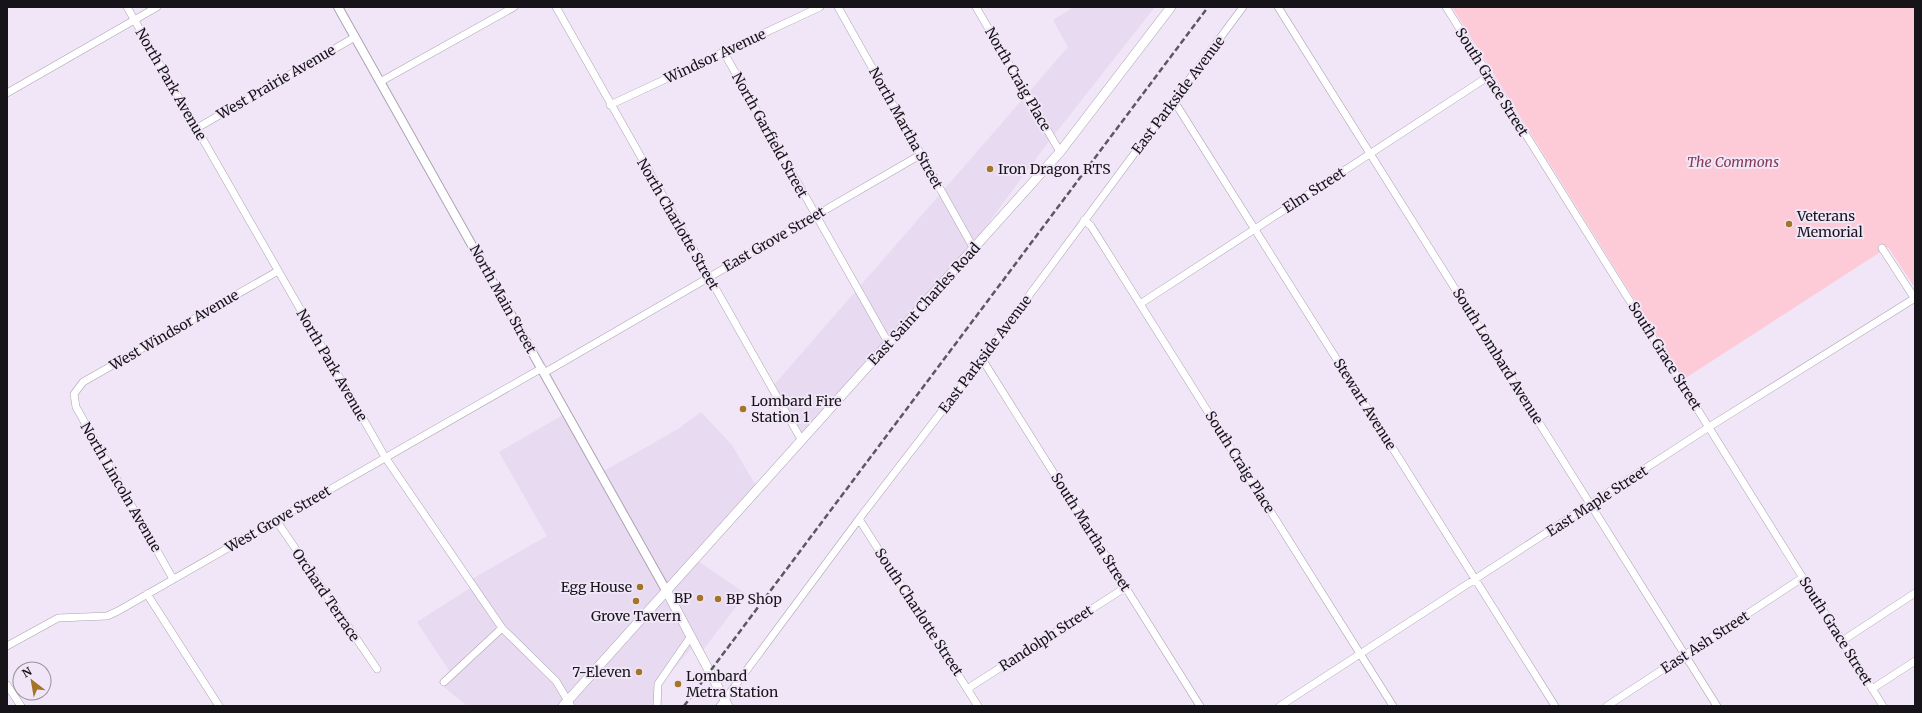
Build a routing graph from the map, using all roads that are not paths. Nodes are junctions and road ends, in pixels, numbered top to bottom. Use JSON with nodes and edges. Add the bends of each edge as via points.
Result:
{"nodes":[{"id":1,"x":128,"y":7,"type":"edge"},
{"id":2,"x":157,"y":7,"type":"edge"},
{"id":3,"x":338,"y":7,"type":"edge"},
{"id":4,"x":514,"y":7,"type":"edge"},
{"id":5,"x":556,"y":7,"type":"edge"},
{"id":6,"x":820,"y":7,"type":"edge"},
{"id":7,"x":838,"y":7,"type":"edge"},
{"id":8,"x":976,"y":7,"type":"edge"},
{"id":9,"x":1171,"y":7,"type":"edge"},
{"id":10,"x":1243,"y":7,"type":"edge"},
{"id":11,"x":1278,"y":7,"type":"edge"},
{"id":12,"x":1446,"y":7,"type":"edge"},
{"id":13,"x":135,"y":20,"type":"junction"},
{"id":14,"x":355,"y":37,"type":"junction"},
{"id":15,"x":724,"y":51,"type":"junction"},
{"id":16,"x":1489,"y":76,"type":"junction"},
{"id":17,"x":380,"y":82,"type":"junction"},
{"id":18,"x":7,"y":93,"type":"edge"},
{"id":19,"x":1174,"y":101,"type":"junction"},
{"id":20,"x":610,"y":105,"type":"junction"},
{"id":21,"x":197,"y":128,"type":"junction"},
{"id":22,"x":1060,"y":152,"type":"junction"},
{"id":23,"x":1370,"y":154,"type":"junction"},
{"id":24,"x":920,"y":155,"type":"junction"},
{"id":25,"x":815,"y":215,"type":"junction"},
{"id":26,"x":1084,"y":220,"type":"junction"},
{"id":27,"x":1254,"y":229,"type":"junction"},
{"id":28,"x":1882,"y":248,"type":"dead end"},
{"id":29,"x":974,"y":249,"type":"junction"},
{"id":30,"x":278,"y":271,"type":"junction"},
{"id":31,"x":708,"y":277,"type":"junction"},
{"id":32,"x":1915,"y":299,"type":"edge"},
{"id":33,"x":1140,"y":304,"type":"junction"},
{"id":34,"x":889,"y":344,"type":"junction"},
{"id":35,"x":982,"y":359,"type":"junction"},
{"id":36,"x":543,"y":370,"type":"junction"},
{"id":37,"x":74,"y":394,"type":"joint"},
{"id":38,"x":1709,"y":427,"type":"junction"},
{"id":39,"x":802,"y":441,"type":"junction"},
{"id":40,"x":385,"y":457,"type":"junction"},
{"id":41,"x":1591,"y":504,"type":"junction"},
{"id":42,"x":859,"y":519,"type":"junction"},
{"id":43,"x":276,"y":520,"type":"junction"},
{"id":44,"x":1802,"y":578,"type":"junction"},
{"id":45,"x":173,"y":579,"type":"junction"},
{"id":46,"x":1476,"y":579,"type":"junction"},
{"id":47,"x":1126,"y":587,"type":"junction"},
{"id":48,"x":667,"y":592,"type":"junction"},
{"id":49,"x":1915,"y":593,"type":"edge"},
{"id":50,"x":147,"y":594,"type":"junction"},
{"id":51,"x":502,"y":628,"type":"junction"},
{"id":52,"x":691,"y":636,"type":"junction"},
{"id":53,"x":1842,"y":641,"type":"junction"},
{"id":54,"x":7,"y":645,"type":"edge"},
{"id":55,"x":1361,"y":654,"type":"junction"},
{"id":56,"x":1685,"y":656,"type":"junction"},
{"id":57,"x":1915,"y":661,"type":"edge"},
{"id":58,"x":377,"y":669,"type":"dead end"},
{"id":59,"x":444,"y":682,"type":"dead end"},
{"id":60,"x":7,"y":685,"type":"edge"},
{"id":61,"x":967,"y":689,"type":"junction"},
{"id":62,"x":1872,"y":689,"type":"junction"},
{"id":63,"x":567,"y":704,"type":"edge"},
{"id":64,"x":724,"y":704,"type":"edge"},
{"id":65,"x":21,"y":706,"type":"edge"},
{"id":66,"x":219,"y":706,"type":"edge"},
{"id":67,"x":657,"y":706,"type":"edge"},
{"id":68,"x":978,"y":706,"type":"edge"},
{"id":69,"x":1200,"y":706,"type":"edge"},
{"id":70,"x":1280,"y":706,"type":"edge"},
{"id":71,"x":1393,"y":706,"type":"edge"},
{"id":72,"x":1554,"y":706,"type":"edge"},
{"id":73,"x":1607,"y":706,"type":"edge"},
{"id":74,"x":1717,"y":706,"type":"edge"},
{"id":75,"x":1883,"y":706,"type":"edge"}],
"edges":[{"from":1,"to":13,"type":"street","name":"North Park Avenue"},
{"from":2,"to":13,"type":"street"},
{"from":3,"to":14,"type":"street","name":"North Main Street"},
{"from":4,"to":17,"type":"street"},
{"from":5,"to":20,"type":"street","name":"North Charlotte Street"},
{"from":6,"to":15,"type":"street","name":"Windsor Avenue"},
{"from":7,"to":24,"type":"street","name":"North Martha Street"},
{"from":8,"to":22,"type":"street","name":"North Craig Place"},
{"from":9,"to":22,"type":"main road","name":"East Saint Charles Road"},
{"from":10,"to":19,"type":"street","name":"East Parkside Avenue"},
{"from":11,"to":23,"type":"street","name":"South Lombard Avenue"},
{"from":12,"to":16,"type":"street","name":"South Grace Street"},
{"from":13,"to":18,"type":"street"},
{"from":13,"to":21,"type":"street","name":"North Park Avenue"},
{"from":14,"to":17,"type":"street","name":"North Main Street"},
{"from":14,"to":21,"type":"street","name":"West Prairie Avenue"},
{"from":15,"to":20,"type":"street","name":"Windsor Avenue"},
{"from":15,"to":25,"type":"street","name":"North Garfield Street"},
{"from":16,"to":23,"type":"street","name":"Elm Street"},
{"from":16,"to":38,"type":"street","name":"South Grace Street"},
{"from":17,"to":36,"type":"street","name":"North Main Street"},
{"from":19,"to":26,"type":"street","name":"East Parkside Avenue"},
{"from":19,"to":27,"type":"street","name":"Stewart Avenue"},
{"from":20,"to":31,"type":"street","name":"North Charlotte Street"},
{"from":21,"to":30,"type":"street","name":"North Park Avenue"},
{"from":22,"to":29,"type":"main road","name":"East Saint Charles Road"},
{"from":23,"to":27,"type":"street","name":"Elm Street"},
{"from":23,"to":41,"type":"street","name":"South Lombard Avenue"},
{"from":24,"to":25,"type":"street","name":"East Grove Street"},
{"from":24,"to":29,"type":"street","name":"North Martha Street"},
{"from":25,"to":31,"type":"street","name":"East Grove Street"},
{"from":25,"to":34,"type":"street","name":"North Garfield Street"},
{"from":26,"to":33,"type":"street","name":"South Craig Place","via":[[1091,226]]},
{"from":26,"to":35,"type":"street","name":"East Parkside Avenue"},
{"from":27,"to":33,"type":"street","name":"Elm Street"},
{"from":27,"to":46,"type":"street","name":"Stewart Avenue"},
{"from":28,"to":32,"type":"street"},
{"from":29,"to":34,"type":"main road","name":"East Saint Charles Road"},
{"from":30,"to":37,"type":"street","name":"West Windsor Avenue","via":[[82,382]]},
{"from":30,"to":40,"type":"street","name":"North Park Avenue"},
{"from":31,"to":36,"type":"street","name":"East Grove Street"},
{"from":31,"to":39,"type":"street","name":"North Charlotte Street"},
{"from":32,"to":38,"type":"street","name":"East Maple Street"},
{"from":33,"to":55,"type":"street","name":"South Craig Place"},
{"from":34,"to":39,"type":"main road","name":"East Saint Charles Road"},
{"from":35,"to":42,"type":"street","name":"East Parkside Avenue"},
{"from":35,"to":47,"type":"street","name":"South Martha Street"},
{"from":36,"to":40,"type":"street","name":"West Grove Street"},
{"from":36,"to":48,"type":"street","name":"North Main Street"},
{"from":37,"to":45,"type":"street","name":"North Lincoln Avenue","via":[[76,407]]},
{"from":38,"to":41,"type":"street","name":"East Maple Street"},
{"from":38,"to":44,"type":"street","name":"South Grace Street"},
{"from":39,"to":48,"type":"main road","name":"East Saint Charles Road"},
{"from":40,"to":43,"type":"street","name":"West Grove Street"},
{"from":40,"to":51,"type":"street","name":"North Park Avenue"},
{"from":41,"to":46,"type":"street","name":"East Maple Street"},
{"from":41,"to":56,"type":"street","name":"South Lombard Avenue"},
{"from":42,"to":61,"type":"street","name":"South Charlotte Street"},
{"from":42,"to":64,"type":"street","name":"East Parkside Avenue"},
{"from":43,"to":45,"type":"street","name":"West Grove Street"},
{"from":43,"to":58,"type":"street","name":"Orchard Terrace"},
{"from":44,"to":53,"type":"street","name":"South Grace Street"},
{"from":44,"to":56,"type":"street","name":"East Ash Street"},
{"from":45,"to":50,"type":"street","name":"West Grove Street"},
{"from":46,"to":55,"type":"street","name":"East Maple Street"},
{"from":46,"to":72,"type":"street","name":"Stewart Avenue"},
{"from":47,"to":61,"type":"street","name":"Randolph Street"},
{"from":47,"to":69,"type":"street","name":"South Martha Street"},
{"from":48,"to":52,"type":"main road"},
{"from":48,"to":63,"type":"main road","name":"East Saint Charles Road"},
{"from":49,"to":53,"type":"street"},
{"from":50,"to":54,"type":"street","name":"West Grove Street","via":[[107,616],[58,618]]},
{"from":50,"to":66,"type":"street"},
{"from":51,"to":59,"type":"street"},
{"from":51,"to":63,"type":"street","name":"North Park Avenue","via":[[556,680]]},
{"from":52,"to":64,"type":"main road"},
{"from":52,"to":67,"type":"street","via":[[658,684]]},
{"from":53,"to":62,"type":"street","name":"South Grace Street"},
{"from":55,"to":70,"type":"street","name":"East Maple Street"},
{"from":55,"to":71,"type":"street","name":"South Craig Place"},
{"from":56,"to":73,"type":"street","name":"East Ash Street"},
{"from":56,"to":74,"type":"street","name":"South Lombard Avenue"},
{"from":57,"to":62,"type":"street"},
{"from":60,"to":65,"type":"street"},
{"from":61,"to":68,"type":"street","name":"South Charlotte Street"},
{"from":62,"to":75,"type":"street","name":"South Grace Street"}]}
